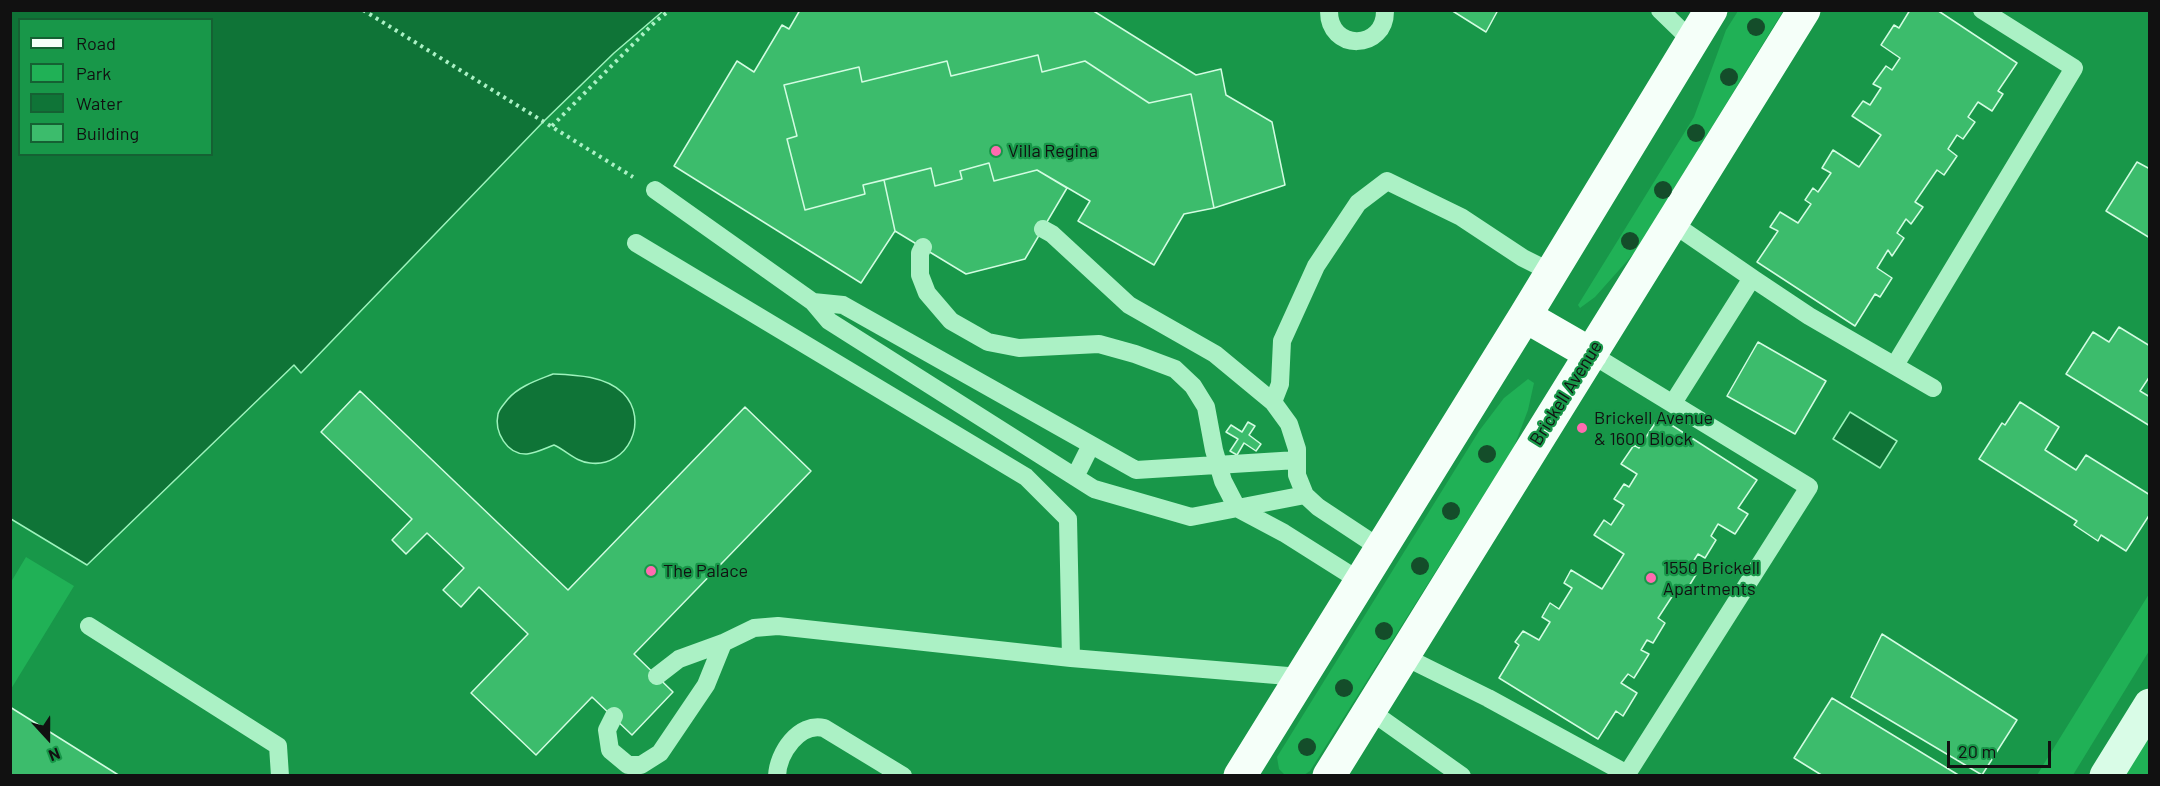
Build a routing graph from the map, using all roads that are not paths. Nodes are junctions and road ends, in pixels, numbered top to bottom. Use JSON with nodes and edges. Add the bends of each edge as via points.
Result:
{"nodes":[{"id":1,"x":1329,"y":10,"type":"edge"},
{"id":2,"x":1385,"y":10,"type":"edge"},
{"id":3,"x":1660,"y":10,"type":"edge"},
{"id":4,"x":1711,"y":10,"type":"edge"},
{"id":5,"x":1804,"y":10,"type":"edge"},
{"id":6,"x":1982,"y":10,"type":"edge"},
{"id":7,"x":1692,"y":42,"type":"junction"},
{"id":8,"x":655,"y":190,"type":"road end"},
{"id":9,"x":1672,"y":223,"type":"junction"},
{"id":10,"x":1043,"y":229,"type":"dead end"},
{"id":11,"x":636,"y":243,"type":"dead end"},
{"id":12,"x":923,"y":247,"type":"dead end"},
{"id":13,"x":1551,"y":272,"type":"junction"},
{"id":14,"x":1752,"y":278,"type":"junction"},
{"id":15,"x":813,"y":302,"type":"junction"},
{"id":16,"x":1525,"y":316,"type":"junction"},
{"id":17,"x":1591,"y":354,"type":"junction"},
{"id":18,"x":1895,"y":365,"type":"junction"},
{"id":19,"x":1933,"y":388,"type":"dead end"},
{"id":20,"x":1273,"y":402,"type":"junction"},
{"id":21,"x":1673,"y":403,"type":"junction"},
{"id":22,"x":1091,"y":445,"type":"junction"},
{"id":23,"x":1297,"y":460,"type":"junction"},
{"id":24,"x":1219,"y":465,"type":"junction"},
{"id":25,"x":1075,"y":477,"type":"junction"},
{"id":26,"x":1305,"y":495,"type":"junction"},
{"id":27,"x":1237,"y":508,"type":"junction"},
{"id":28,"x":1380,"y":548,"type":"junction"},
{"id":29,"x":1360,"y":581,"type":"junction"},
{"id":30,"x":89,"y":626,"type":"dead end"},
{"id":31,"x":723,"y":644,"type":"junction"},
{"id":32,"x":1403,"y":656,"type":"junction"},
{"id":33,"x":1071,"y":658,"type":"junction"},
{"id":34,"x":657,"y":676,"type":"dead end"},
{"id":35,"x":1300,"y":678,"type":"junction"},
{"id":36,"x":2150,"y":705,"type":"edge"},
{"id":37,"x":1369,"y":711,"type":"junction"},
{"id":38,"x":614,"y":716,"type":"dead end"},
{"id":39,"x":280,"y":776,"type":"edge"},
{"id":40,"x":777,"y":776,"type":"edge"},
{"id":41,"x":903,"y":776,"type":"edge"},
{"id":42,"x":1240,"y":776,"type":"edge"},
{"id":43,"x":1329,"y":776,"type":"edge"},
{"id":44,"x":1462,"y":776,"type":"edge"},
{"id":45,"x":2106,"y":776,"type":"edge"}],
"edges":[{"from":1,"to":2,"type":"lane","via":[[1335,31],[1342,38],[1360,42],[1377,33]]},
{"from":3,"to":7,"type":"lane"},
{"from":4,"to":7,"type":"main road"},
{"from":5,"to":9,"type":"main road","name":"Brickell Avenue"},
{"from":6,"to":18,"type":"lane","via":[[2074,68]]},
{"from":7,"to":13,"type":"main road"},
{"from":8,"to":15,"type":"lane"},
{"from":9,"to":14,"type":"lane"},
{"from":9,"to":17,"type":"main road","name":"Brickell Avenue"},
{"from":10,"to":20,"type":"lane","via":[[1129,305],[1215,354]]},
{"from":11,"to":33,"type":"lane","via":[[1026,477],[1068,519]]},
{"from":12,"to":24,"type":"lane","via":[[920,275],[927,293],[951,321],[987,342],[1019,348],[1099,344],[1175,369],[1193,386],[1206,407]]},
{"from":13,"to":16,"type":"main road"},
{"from":13,"to":20,"type":"lane","via":[[1522,258],[1461,217],[1387,181],[1358,204],[1316,266],[1282,341],[1280,384]]},
{"from":14,"to":18,"type":"lane"},
{"from":14,"to":21,"type":"lane"},
{"from":15,"to":22,"type":"lane","via":[[843,305]]},
{"from":15,"to":25,"type":"lane","via":[[829,321]]},
{"from":16,"to":17,"type":"main road"},
{"from":16,"to":28,"type":"main road"},
{"from":17,"to":21,"type":"lane"},
{"from":17,"to":32,"type":"main road","name":"Brickell Avenue"},
{"from":18,"to":19,"type":"lane"},
{"from":20,"to":23,"type":"lane","via":[[1289,424]]},
{"from":21,"to":32,"type":"lane","via":[[1809,487],[1626,774]]},
{"from":22,"to":24,"type":"lane","via":[[1136,470]]},
{"from":22,"to":25,"type":"lane"},
{"from":23,"to":24,"type":"lane"},
{"from":23,"to":26,"type":"lane","via":[[1297,475]]},
{"from":24,"to":27,"type":"lane"},
{"from":25,"to":27,"type":"lane","via":[[1094,489],[1191,517]]},
{"from":26,"to":27,"type":"lane"},
{"from":26,"to":28,"type":"lane"},
{"from":27,"to":29,"type":"lane"},
{"from":28,"to":29,"type":"main road"},
{"from":29,"to":35,"type":"main road"},
{"from":30,"to":39,"type":"lane","via":[[278,746]]},
{"from":31,"to":33,"type":"lane","via":[[754,628],[778,626]]},
{"from":31,"to":34,"type":"lane","via":[[679,658]]},
{"from":31,"to":38,"type":"lane","via":[[706,685],[660,753],[641,765],[628,765],[610,750],[607,730]]},
{"from":32,"to":37,"type":"main road","name":"Brickell Avenue"},
{"from":33,"to":35,"type":"lane"},
{"from":35,"to":42,"type":"main road"},
{"from":36,"to":45,"type":"main road"},
{"from":37,"to":43,"type":"main road","name":"Brickell Avenue"},
{"from":37,"to":44,"type":"lane"},
{"from":40,"to":41,"type":"lane","via":[[782,756],[797,736],[816,726]]}]}
